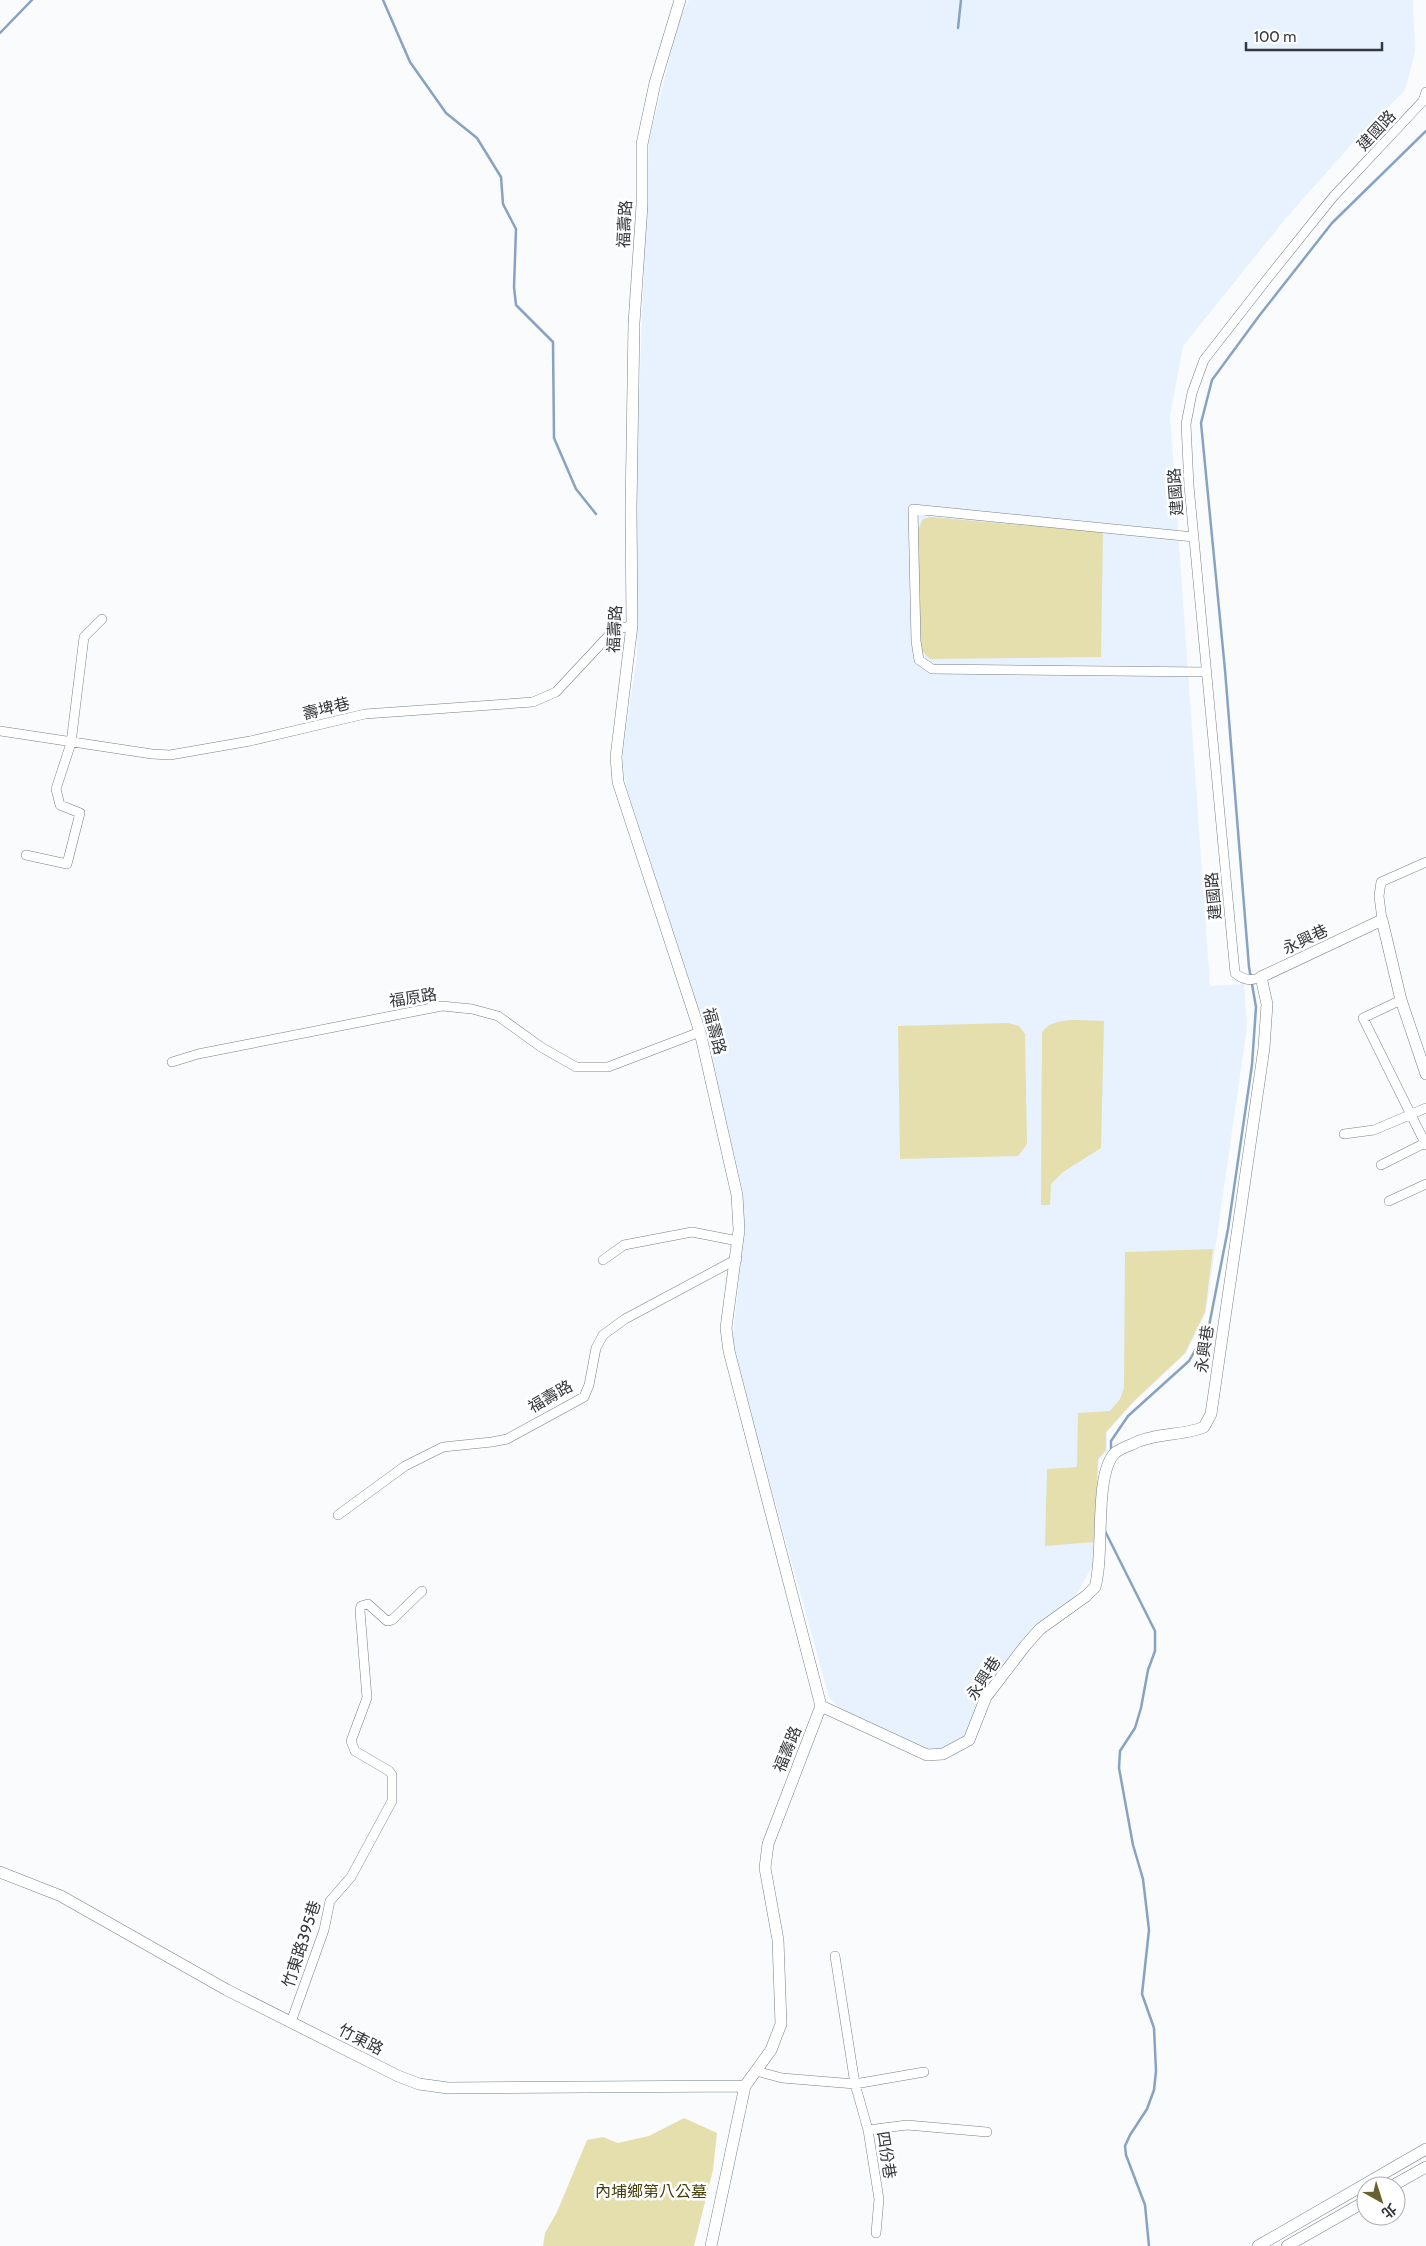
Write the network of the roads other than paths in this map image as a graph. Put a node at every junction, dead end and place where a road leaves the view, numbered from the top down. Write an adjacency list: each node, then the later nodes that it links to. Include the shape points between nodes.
1 (678, 2): 5 (street, 福壽路, via 642,144 642,205 634,323)
2 (1426, 92): 3 (street, 建國路, via 1423,101 1401,127 1333,197 1204,360 1192,393 1186,424)
3 (1194, 537): 6 (street, 建國路); 6 (street, via 913,510 916,641 919,660 932,669)
4 (102, 619): 8 (street, via 84,637)
5 (632, 625): 8 (street, 壽埤巷, via 613,631 551,696 533,702 365,714 250,741 170,754); 14 (street, 福壽路, via 616,757 618,782)
6 (1207, 672): 12 (street, 建國路, via 1235,973)
7 (0, 731): 8 (street, 壽埤巷)
8 (72, 743): 9 (street, via 56,789 60,805 80,813 66,864)
9 (26, 855)
10 (1426, 862): 11 (street, via 1381,882)
11 (1382, 920): 12 (street, 永興巷); 13 (street)
12 (1254, 979): 30 (street, 永興巷, via 1267,1004 1264,1048 1211,1414 1204,1427 1140,1440 1116,1452 1104,1476 1100,1554 1094,1587 1034,1635 986,1697 975,1730 962,1746 943,1754 927,1755)
13 (1402, 1000): 16 (street); 18 (street, via 1363,1018)
14 (700, 1032): 15 (street, 福原路, via 608,1067 576,1067 498,1016 442,1006 198,1054); 25 (street, 福壽路, via 737,1195)
15 (172, 1062)
16 (1426, 1074)
17 (1426, 1108): 18 (street)
18 (1410, 1115): 19 (street); 20 (street, via 1374,1130)
19 (1423, 1132): 21 (street)
20 (1344, 1134)
21 (1426, 1144): 22 (street)
22 (1381, 1166)
23 (1426, 1184): 24 (street)
24 (1389, 1201)
25 (738, 1241): 26 (street, 福壽路); 27 (street, via 692,1232 624,1245)
26 (737, 1259): 28 (street, 福壽路, via 625,1319 603,1335 596,1348 584,1397 507,1439 443,1447 404,1466); 30 (street, 福壽路, via 726,1328 729,1352)
27 (603, 1260)
28 (338, 1515)
29 (422, 1591): 33 (street, 竹東路395巷, via 392,1620 387,1620 368,1604 360,1611 367,1698 351,1741 355,1750 392,1774 392,1801 351,1876 330,1901 324,1930)
30 (821, 1706): 34 (street, 福壽路, via 768,1844 765,1868 778,1940 781,2024 771,2050)
31 (0, 1872): 33 (street, 竹東路, via 61,1896)
32 (835, 1956): 36 (street, 四份巷)
33 (291, 2022): 37 (street, 竹東路, via 398,2076 437,2088)
34 (756, 2071): 36 (street, via 782,2078); 37 (street, 福壽路)
35 (924, 2072): 36 (street)
36 (856, 2084): 38 (street, 四份巷)
37 (745, 2086): 45 (street, 福壽路)
38 (868, 2130): 39 (street, via 907,2124); 44 (street, 四份巷, via 879,2199)
39 (987, 2132)
40 (1424, 2153): 46 (street)
41 (1426, 2167): 42 (street)
42 (1406, 2178)
43 (1356, 2207): 47 (street)
44 (876, 2233)
45 (711, 2246)
46 (1258, 2246)
47 (1287, 2246)

